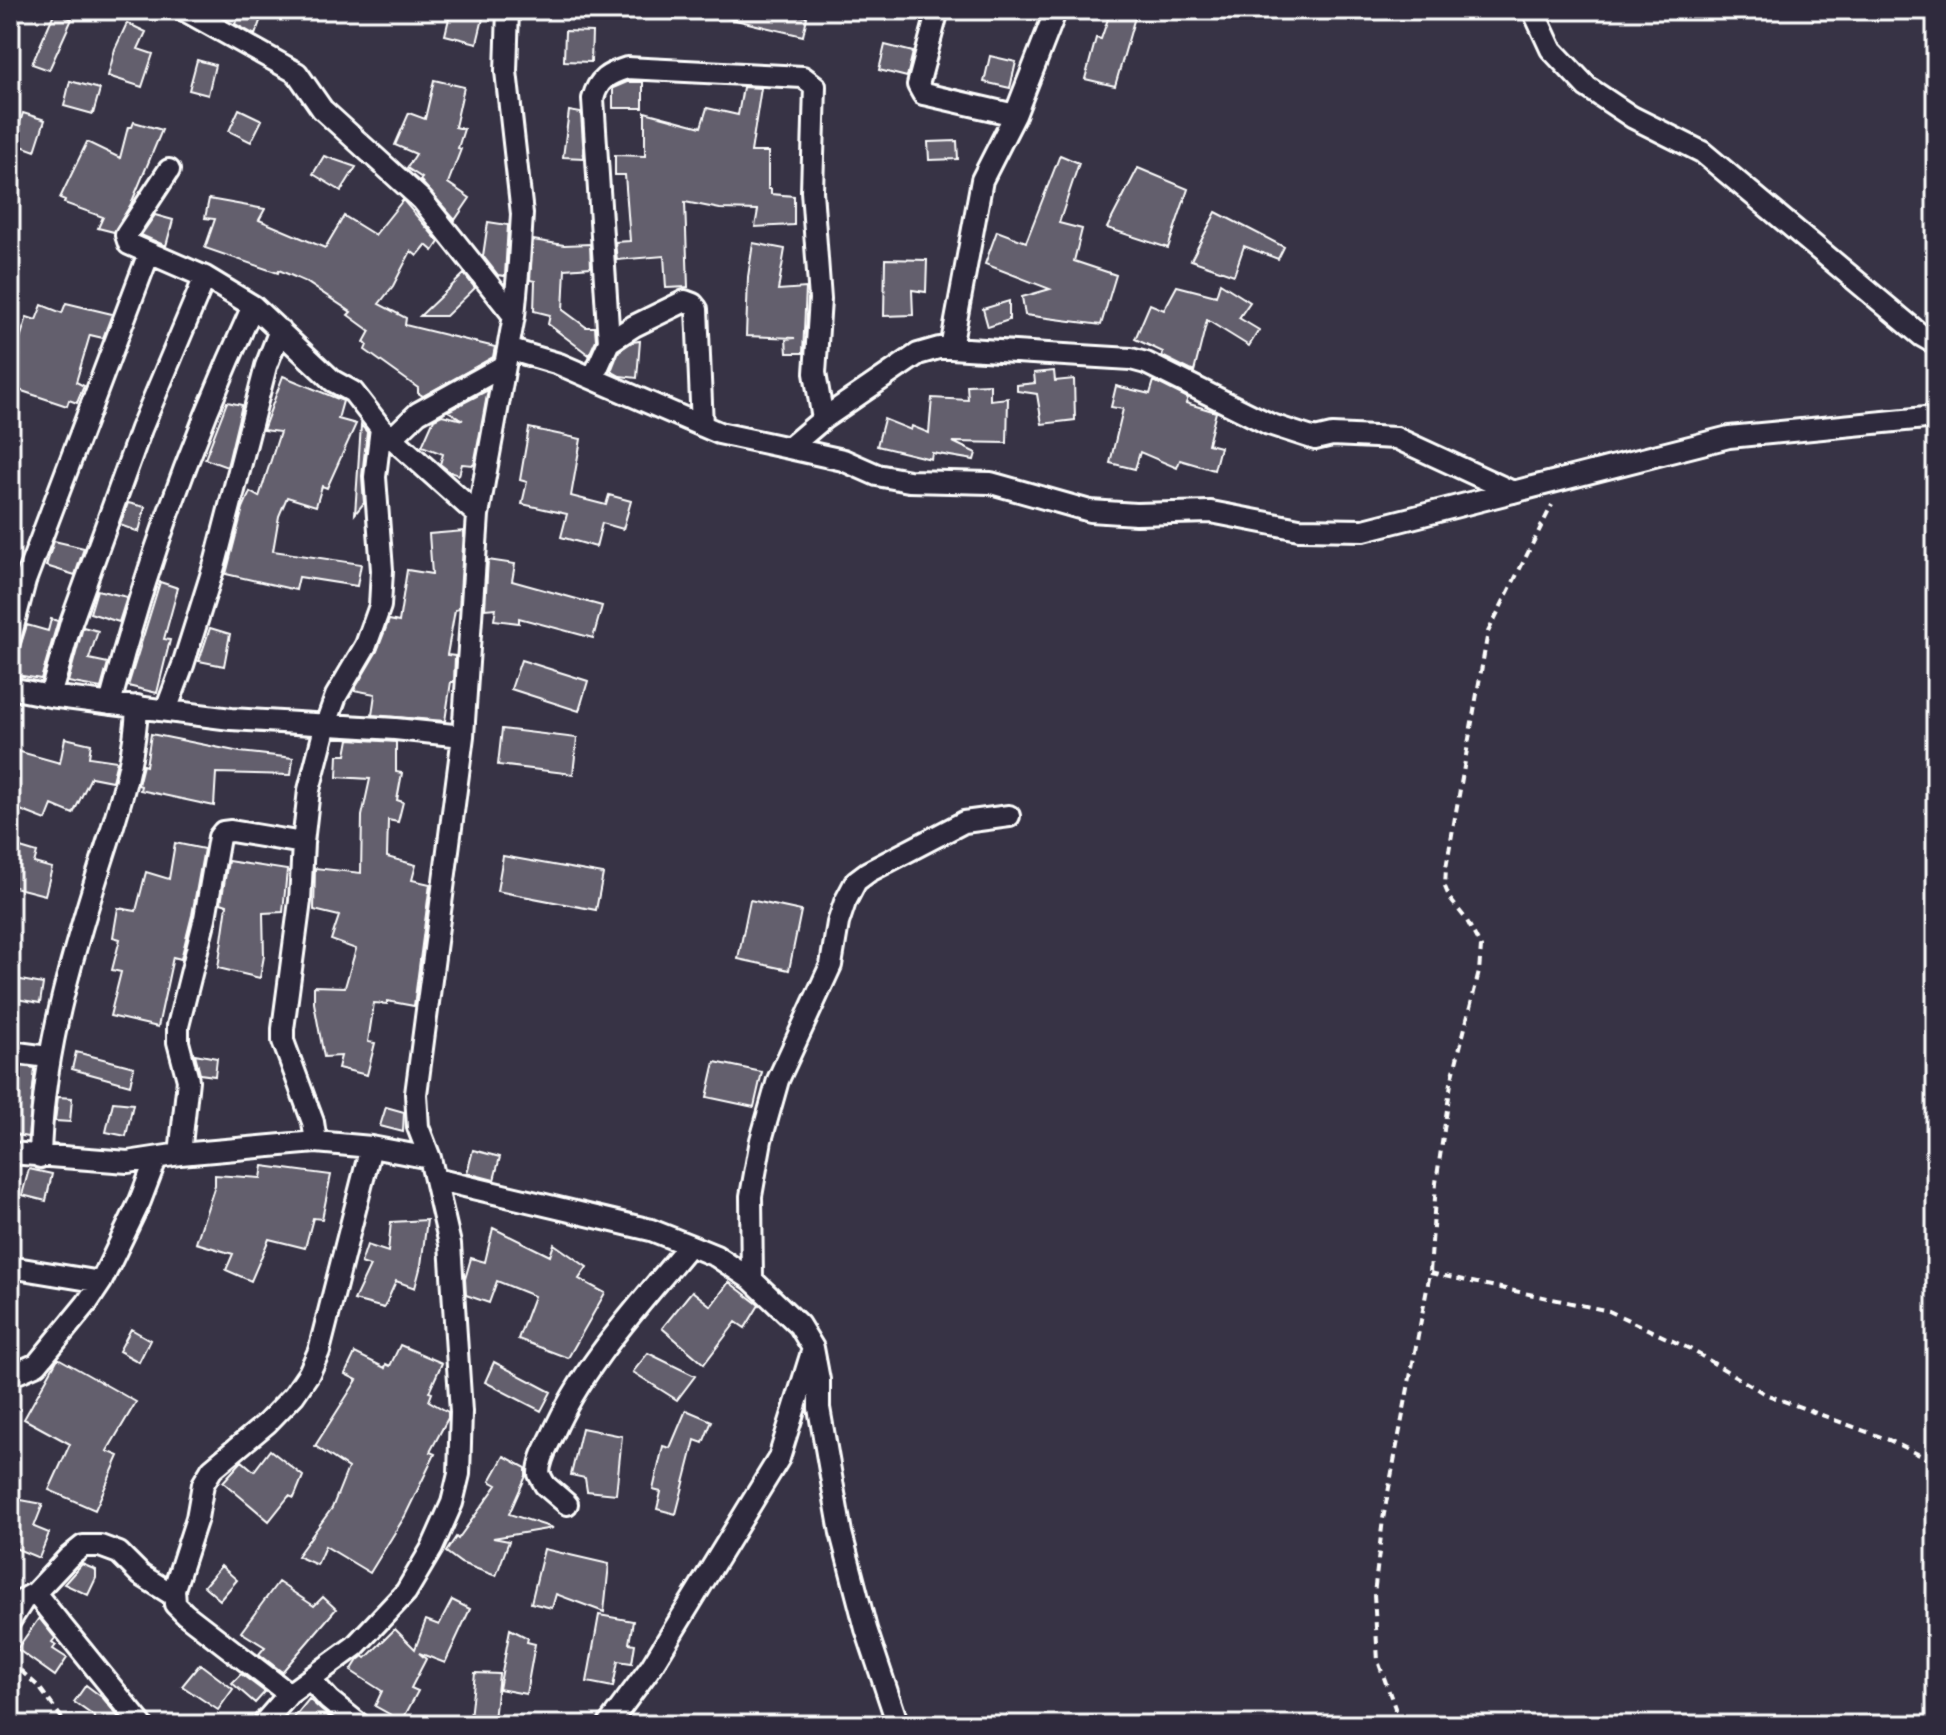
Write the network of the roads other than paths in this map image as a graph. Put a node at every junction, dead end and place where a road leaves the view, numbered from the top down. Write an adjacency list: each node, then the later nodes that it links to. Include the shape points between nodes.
1 (184, 10): 11 (street, via 297,73 322,109 422,200)
2 (508, 10): 11 (street, via 506,71 522,214)
3 (938, 10): 6 (street, via 921,90)
4 (1056, 10): 6 (street)
5 (1533, 10): 14 (street, via 1551,49 1587,87 1702,152)
6 (1015, 115): 15 (street, via 982,180)
7 (169, 170): 8 (street, via 126,235 129,244)
8 (149, 253): 9 (street); 25 (street, via 25,581)
9 (205, 277): 10 (street); 27 (street, via 141,429)
10 (253, 306): 12 (street); 28 (street, via 148,568)
11 (514, 316): 16 (street)
12 (280, 330): 21 (street, via 333,381 353,392); 30 (street, via 199,617)
13 (609, 342): 17 (street); 19 (street, via 593,99 600,80 627,68 803,77 815,86 812,191 820,299 815,373); 20 (street, via 685,301 693,304)
14 (1936, 344)
15 (951, 348): 19 (street, via 918,354); 23 (street, via 1131,359 1269,424 1315,439 1396,438)
16 (507, 357): 17 (street, via 559,364); 21 (street); 24 (street)
17 (593, 378): 20 (street)
18 (1936, 417): 23 (street, via 1729,437)
19 (823, 419): 22 (street)
20 (702, 426): 22 (street)
21 (387, 433): 24 (street); 31 (street, via 376,447 380,606)
22 (789, 448): 23 (street, via 843,460 877,475 991,483 1090,511 1211,512 1299,529 1364,530)
23 (1513, 492)
24 (478, 515): 32 (street)
25 (10, 638)
26 (11, 692): 27 (street)
27 (50, 696): 28 (street)
28 (110, 704): 29 (street)
29 (137, 706): 30 (street); 36 (street, via 126,784 68,972)
30 (166, 710): 31 (street)
31 (326, 724): 32 (street); 34 (street, via 309,790)
32 (463, 736): 42 (street, via 416,1094 418,1127)
33 (1009, 816): 47 (street, via 964,822 856,881 838,923 831,965 778,1080 761,1140 751,1196)
34 (303, 843): 37 (street, via 283,1041); 40 (street, via 231,831 219,837 178,1026 188,1080)
35 (10, 1052): 36 (street)
36 (48, 1057): 41 (street)
37 (316, 1142): 38 (street); 40 (street)
38 (371, 1147): 42 (street); 53 (street, via 319,1351 294,1395 207,1475)
39 (10, 1153): 41 (street)
40 (180, 1154): 43 (street)
41 (40, 1157): 43 (street)
42 (430, 1158): 44 (street)
43 (156, 1159): 48 (street)
44 (435, 1179): 45 (street, via 651,1230); 55 (street, via 450,1244 461,1412 459,1474 452,1503 406,1592 355,1646)
45 (689, 1245): 47 (street); 51 (street, via 568,1400 539,1474)
46 (10, 1267): 48 (street)
47 (752, 1280): 49 (street, via 799,1325)
48 (101, 1282): 50 (street, via 43,1358 28,1370)
49 (813, 1348): 60 (street, via 779,1458 651,1667); 61 (street, via 841,1533)
50 (11, 1373)
51 (567, 1504)
52 (35, 1593): 53 (street, via 76,1550 92,1545 119,1553); 54 (street, via 20,1603); 57 (street)
53 (173, 1595): 56 (street, via 185,1614)
54 (10, 1621)
55 (310, 1679): 56 (street); 59 (street)
56 (289, 1694): 58 (street)
57 (142, 1725)
58 (262, 1725)
59 (360, 1725)
60 (608, 1725)
61 (898, 1725)

